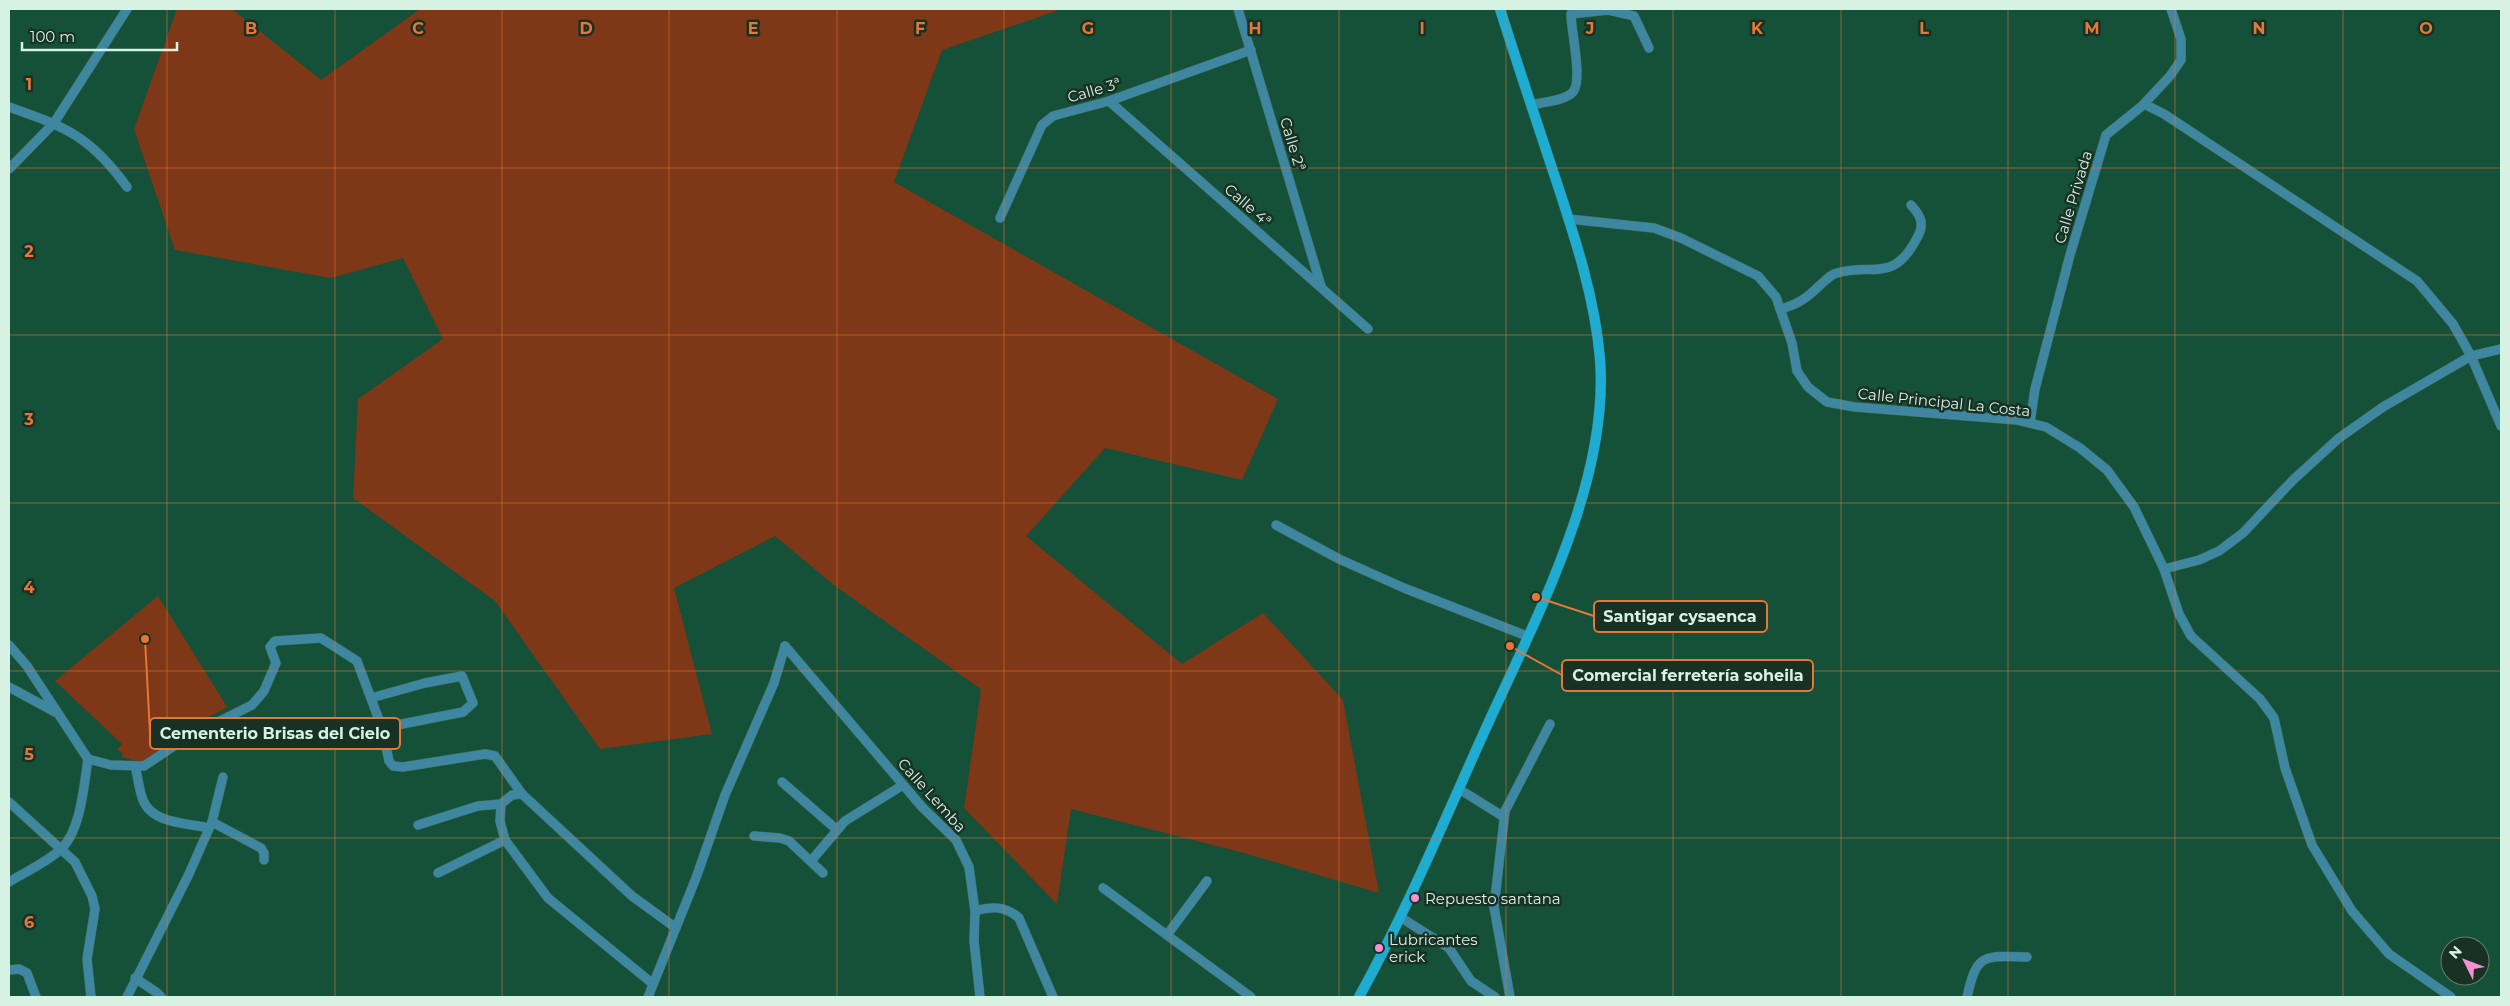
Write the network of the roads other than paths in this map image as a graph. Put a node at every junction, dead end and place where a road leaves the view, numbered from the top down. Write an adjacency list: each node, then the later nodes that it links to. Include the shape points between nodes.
1 (127, 9): 12 (street)
2 (1238, 9): 7 (street, Calle 2ª)
3 (1500, 9): 9 (street)
4 (2171, 9): 10 (street, Calle Privada, via 2180,39 2181,60)
5 (1571, 11): 6 (street, via 1608,10 1634,16); 9 (street, via 1577,80 1573,91 1567,96)
6 (1649, 48)
7 (1251, 50): 8 (street, Calle 3ª); 18 (street, Calle 2ª)
8 (1109, 101): 16 (street, Calle 3ª, via 1053,116 1042,125); 18 (street, Calle 4ª)
9 (1531, 104): 17 (street)
10 (2144, 104): 22 (street, via 2164,114 2416,282 2453,324); 23 (street, Calle Privada, via 2106,135 2070,255 2035,389)
11 (9, 108): 12 (street)
12 (54, 123): 13 (street); 14 (street, via 88,142 108,160)
13 (9, 169)
14 (127, 187)
15 (1911, 205): 19 (street, via 1921,216 1922,230 1894,266 1834,274 1800,303)
16 (1000, 218)
17 (1569, 219): 19 (street, Calle Principal La Costa, via 1654,228 1681,238 1758,276 1776,297); 27 (street, via 1596,321 1600,362 1597,427 1575,523)
18 (1321, 287): 20 (street, Calle 4ª)
19 (1780, 309): 23 (street, Calle Principal La Costa, via 1792,343 1797,371 1808,387 1827,402)
20 (1368, 329)
21 (2501, 349): 22 (street)
22 (2471, 356): 24 (street); 26 (street, via 2383,407 2339,438 2292,481 2244,533 2219,551 2199,560)
23 (2030, 423): 26 (street, Calle Principal La Costa, via 2046,427 2107,470 2134,507)
24 (2501, 426)
25 (1276, 525): 27 (street, via 1339,559)
26 (2164, 568): 77 (street, Calle Principal La Costa, via 2191,636 2260,699 2274,718 2285,768 2312,845 2352,911 2389,954)
27 (1527, 636): 39 (street)
28 (9, 646): 31 (street, via 27,666)
29 (9, 687): 31 (street)
30 (370, 698): 33 (street); 33 (street, via 462,676 473,703 463,712); 35 (street, via 357,661 321,638 275,641 270,647 276,663 264,691 252,705 186,738 144,766)
31 (58, 714): 34 (street)
32 (1550, 724): 43 (street)
33 (382, 728): 40 (street, via 389,761 394,766 485,754 496,756)
34 (88, 759): 35 (street, via 111,765); 49 (street, via 72,834)
35 (135, 766): 44 (street, via 143,801 152,814)
36 (223, 777): 44 (street)
37 (782, 782): 46 (street)
38 (903, 785): 46 (street); 57 (street, Calle Lemba, via 956,840 969,867); 59 (street, Calle Lemba, via 785,646 774,682 725,795)
39 (1458, 789): 43 (street); 58 (street)
40 (522, 794): 42 (street, via 512,794); 59 (street, via 632,896)
41 (9, 802): 49 (street)
42 (501, 804): 45 (street, via 478,806); 48 (street, via 500,821)
43 (1504, 817): 75 (street, via 1494,907)
44 (211, 825): 50 (street, via 260,848); 63 (street)
45 (418, 825)
46 (836, 829): 51 (street)
47 (754, 836): 51 (street, via 789,841)
48 (505, 840): 52 (street); 64 (street, via 548,898)
49 (61, 849): 55 (street); 66 (street, via 75,862 95,909 87,959)
50 (264, 860)
51 (810, 861): 53 (street)
52 (438, 873)
53 (823, 873)
54 (1207, 881): 60 (street)
55 (9, 882)
56 (1103, 888): 60 (street)
57 (975, 911): 70 (street, Calle Lemba, via 974,941); 71 (street, via 992,906 1010,910 1019,918)
58 (1400, 917): 73 (street); 74 (street, via 1449,948 1471,981)
59 (676, 928): 64 (street)
60 (1167, 935): 72 (street)
61 (2027, 957): 76 (street, via 1993,956 1984,959 1972,972)
62 (9, 970): 65 (street, via 19,969 27,973)
63 (135, 978): 67 (street); 68 (street)
64 (652, 984): 69 (street)
65 (36, 997)
66 (91, 997)
67 (127, 997)
68 (161, 997)
69 (648, 997)
70 (980, 997)
71 (1053, 997)
72 (1251, 997)
73 (1360, 997)
74 (1495, 997)
75 (1510, 997)
76 (1967, 997)
77 (2451, 997)

